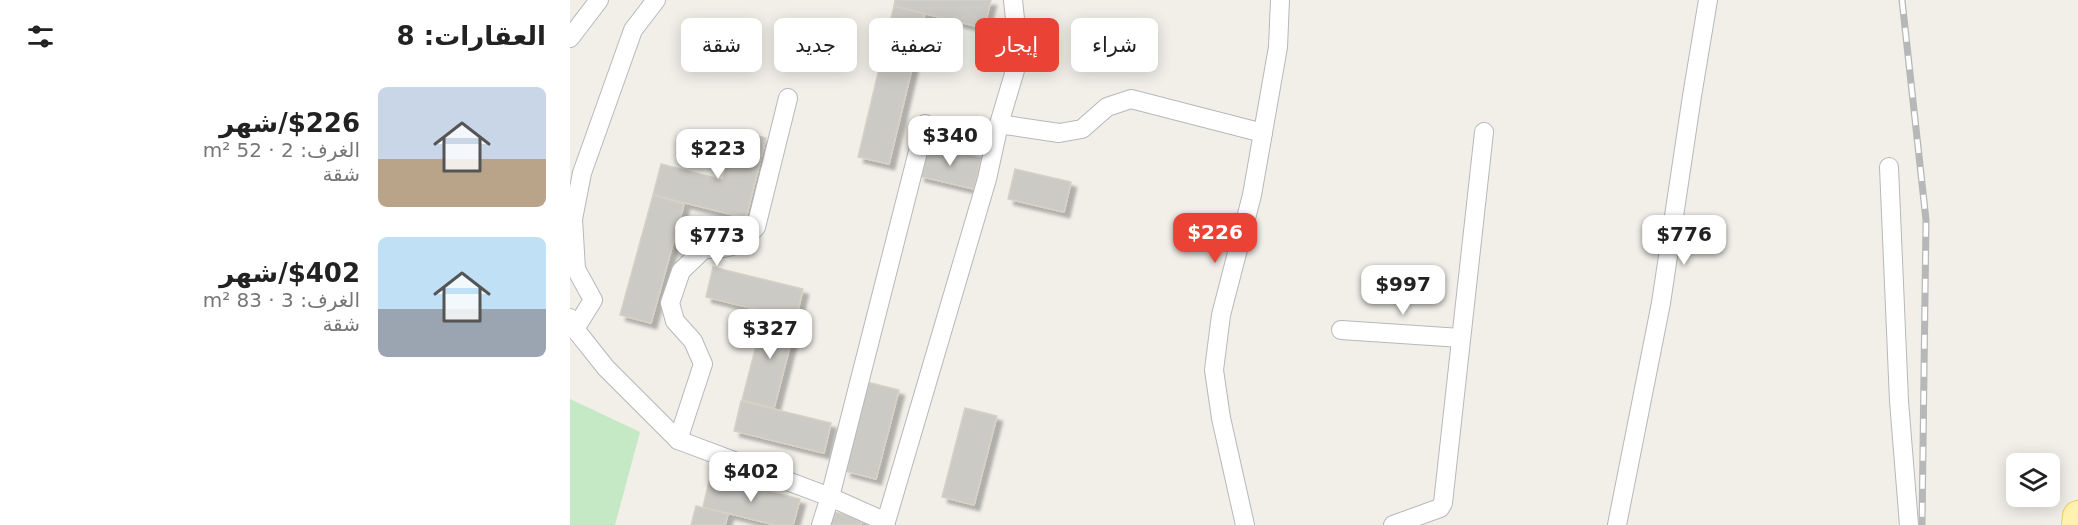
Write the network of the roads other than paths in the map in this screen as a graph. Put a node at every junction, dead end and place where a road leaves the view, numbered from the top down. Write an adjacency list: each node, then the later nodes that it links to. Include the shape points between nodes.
1 (599, 0): 6 (street)
2 (656, 0): 13 (street, via 633,30 582,173 573,219)
3 (1013, 0): 9 (street, via 1019,57)
4 (1280, 0): 11 (street, via 1278,47)
5 (1708, 0): 24 (street, via 1661,303)
6 (570, 38)
7 (788, 98): 17 (street, via 756,227 741,243 704,249 681,271 670,303 675,321 693,341 703,364)
8 (925, 124): 18 (street)
9 (999, 124): 11 (street, via 1059,133 1082,129 1107,107 1131,99); 20 (street, via 987,179)
10 (1484, 132): 16 (street)
11 (1263, 133): 22 (street, via 1252,195 1221,315 1214,370)
12 (1889, 166): 25 (street, via 1899,401)
13 (573, 263): 14 (street, via 593,300)
14 (572, 325): 17 (street, via 606,368)
15 (1341, 330): 16 (street)
16 (1461, 338): 23 (street, via 1443,503 1440,508)
17 (678, 440): 18 (street)
18 (830, 497): 20 (street); 21 (street)
19 (2078, 516): 26 (main road)
20 (886, 524)
21 (821, 525)
22 (1245, 525)
23 (1393, 525)
24 (1617, 525)
25 (1909, 525)
26 (2077, 525)

